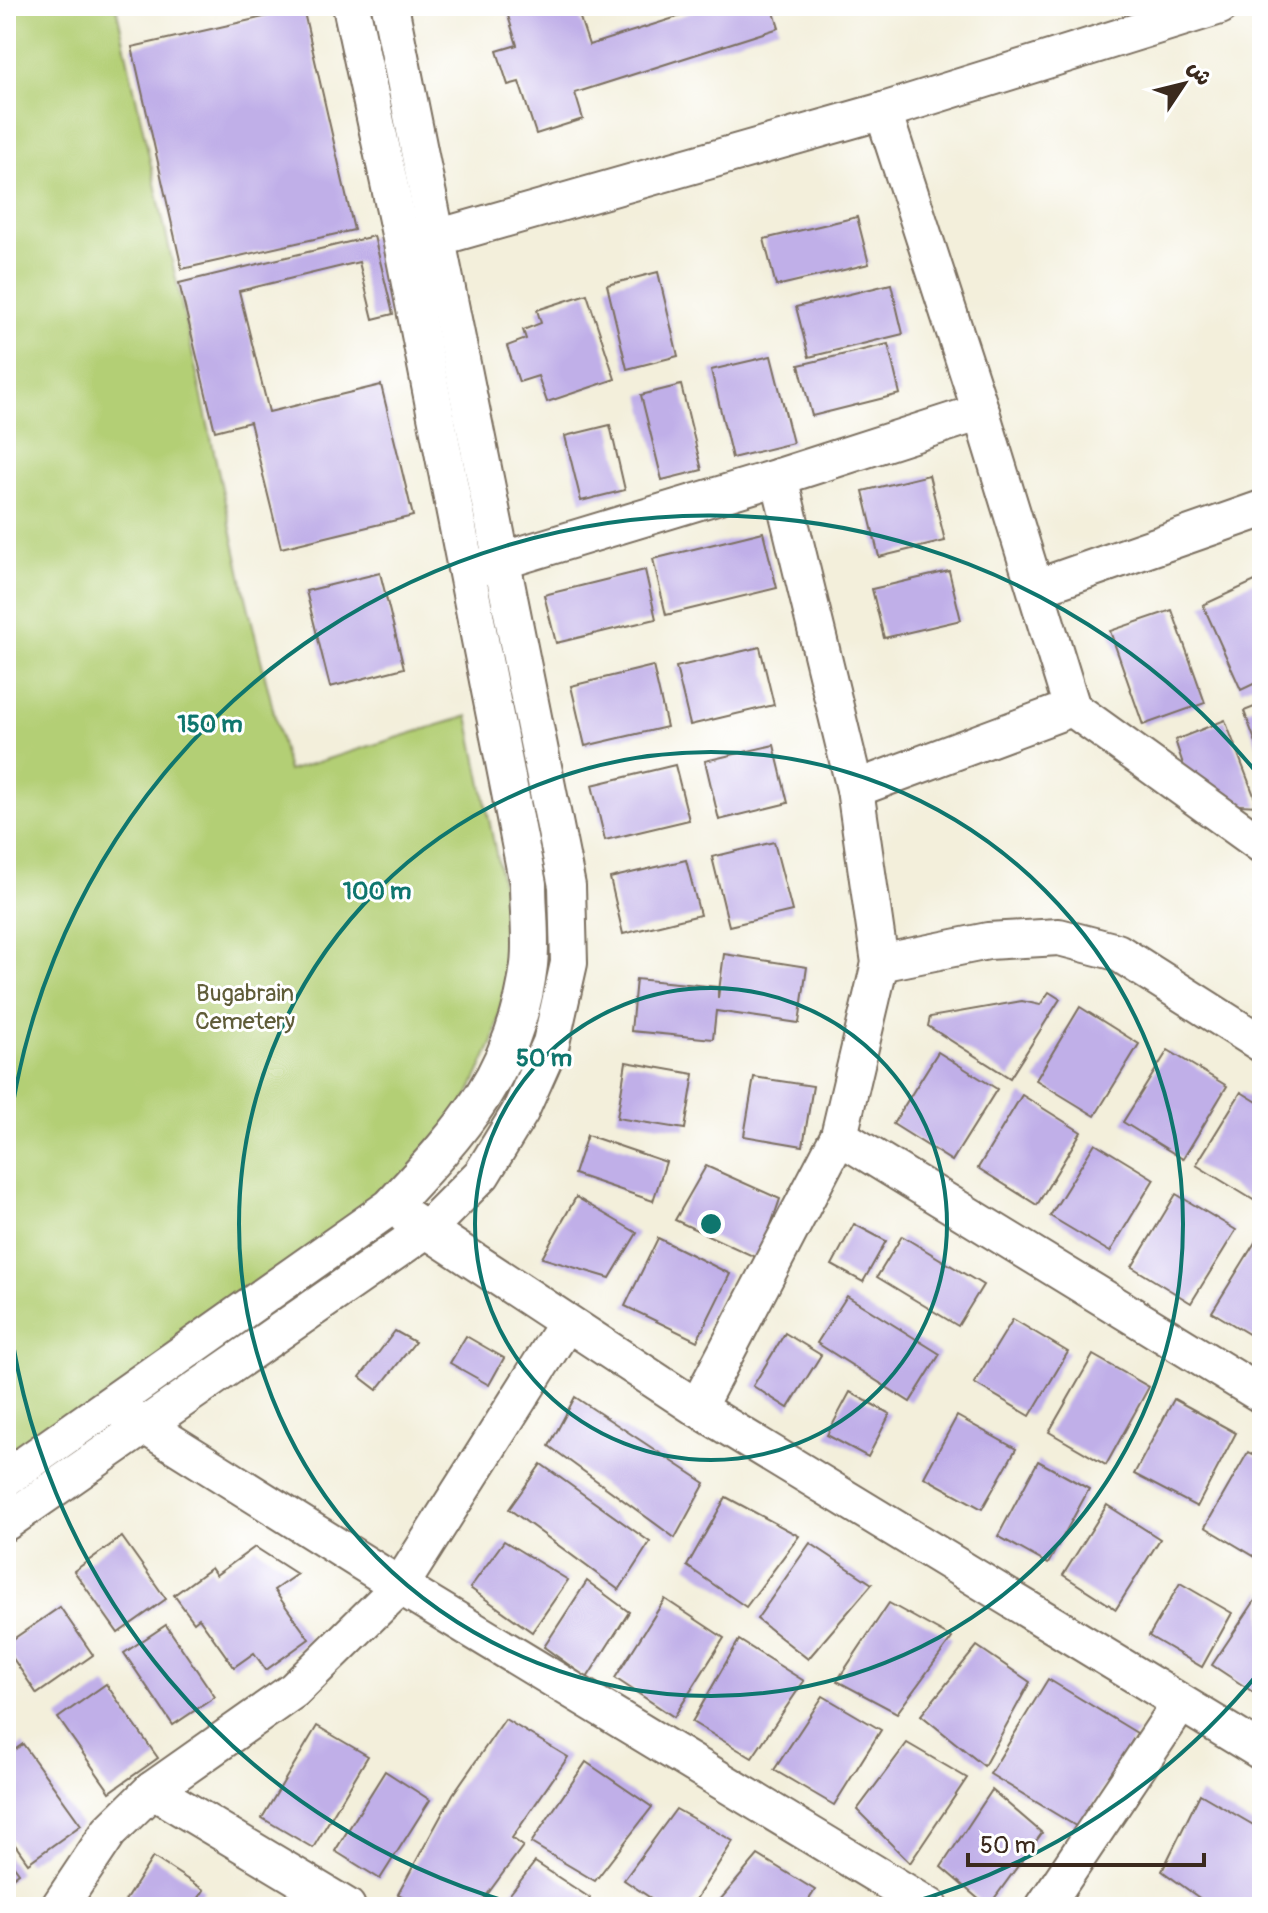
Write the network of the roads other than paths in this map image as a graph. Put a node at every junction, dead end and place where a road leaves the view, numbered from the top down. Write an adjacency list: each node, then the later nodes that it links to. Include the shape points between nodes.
1 (351, 6): 5 (street)
2 (390, 6): 5 (street)
3 (1220, 6): 4 (street)
4 (883, 111): 5 (street); 6 (street)
5 (419, 244): 9 (street); 10 (street)
6 (981, 412): 7 (street); 11 (street)
7 (779, 477): 9 (street); 13 (street)
8 (1262, 509): 11 (street)
9 (501, 561): 10 (street); 19 (street, via 567,886 569,963 551,1043 520,1112 482,1174)
10 (467, 572): 18 (street, via 528,884 529,964 514,1036 483,1100)
11 (1036, 588): 12 (street)
12 (1072, 708): 13 (street); 14 (street)
13 (855, 789): 15 (street)
14 (1255, 832)
15 (880, 963): 16 (street, via 988,941 1059,937 1117,952); 17 (street)
16 (1261, 1040)
17 (839, 1136): 21 (street); 23 (street)
18 (390, 1207): 19 (street); 22 (street)
19 (427, 1229): 20 (street); 24 (street)
20 (566, 1324): 23 (street); 27 (street)
21 (1262, 1395)
22 (111, 1404): 24 (street); 25 (street)
23 (697, 1408): 28 (street)
24 (144, 1426): 26 (street); 27 (street)
25 (6, 1478)
26 (6, 1522)
27 (400, 1586): 30 (street, via 294,1690); 33 (street)
28 (1180, 1704): 29 (street); 34 (street)
29 (1262, 1752)
30 (152, 1790): 31 (street, via 109,1832); 32 (street)
31 (59, 1907)
32 (347, 1907)
33 (930, 1907)
34 (1044, 1907)

